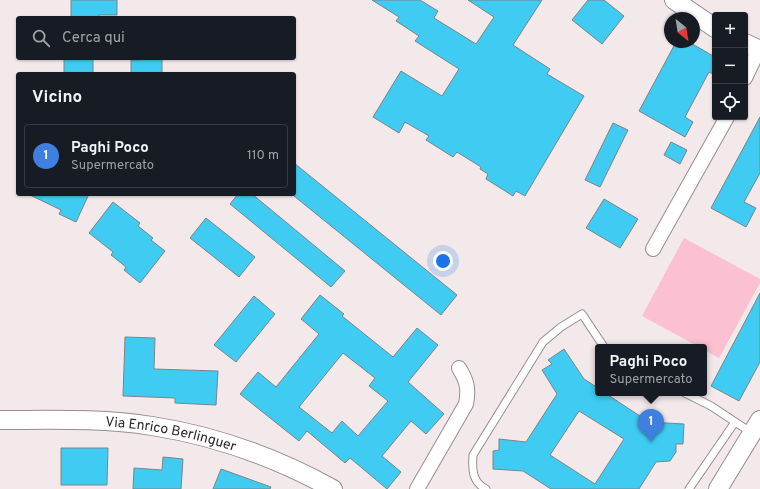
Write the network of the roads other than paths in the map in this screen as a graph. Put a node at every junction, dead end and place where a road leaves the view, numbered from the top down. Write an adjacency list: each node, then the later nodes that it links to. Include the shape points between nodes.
1 (674, 0): 2 (street)
2 (712, 26)
3 (755, 48): 4 (street)
4 (748, 69)
5 (725, 120): 6 (street)
6 (653, 249)
7 (602, 344): 15 (lane, via 582,314 560,327 544,342 473,455 472,469 475,479)
8 (459, 368): 14 (street, via 466,379 466,404)
9 (691, 396): 11 (lane)
10 (0, 420): 13 (street, Via Enrico Berlinguer, via 58,419 152,426 247,450 282,463)
11 (735, 422): 12 (lane); 16 (lane)
12 (756, 427): 17 (street)
13 (333, 489)
14 (417, 489)
15 (486, 489)
16 (689, 489)
17 (718, 489)

